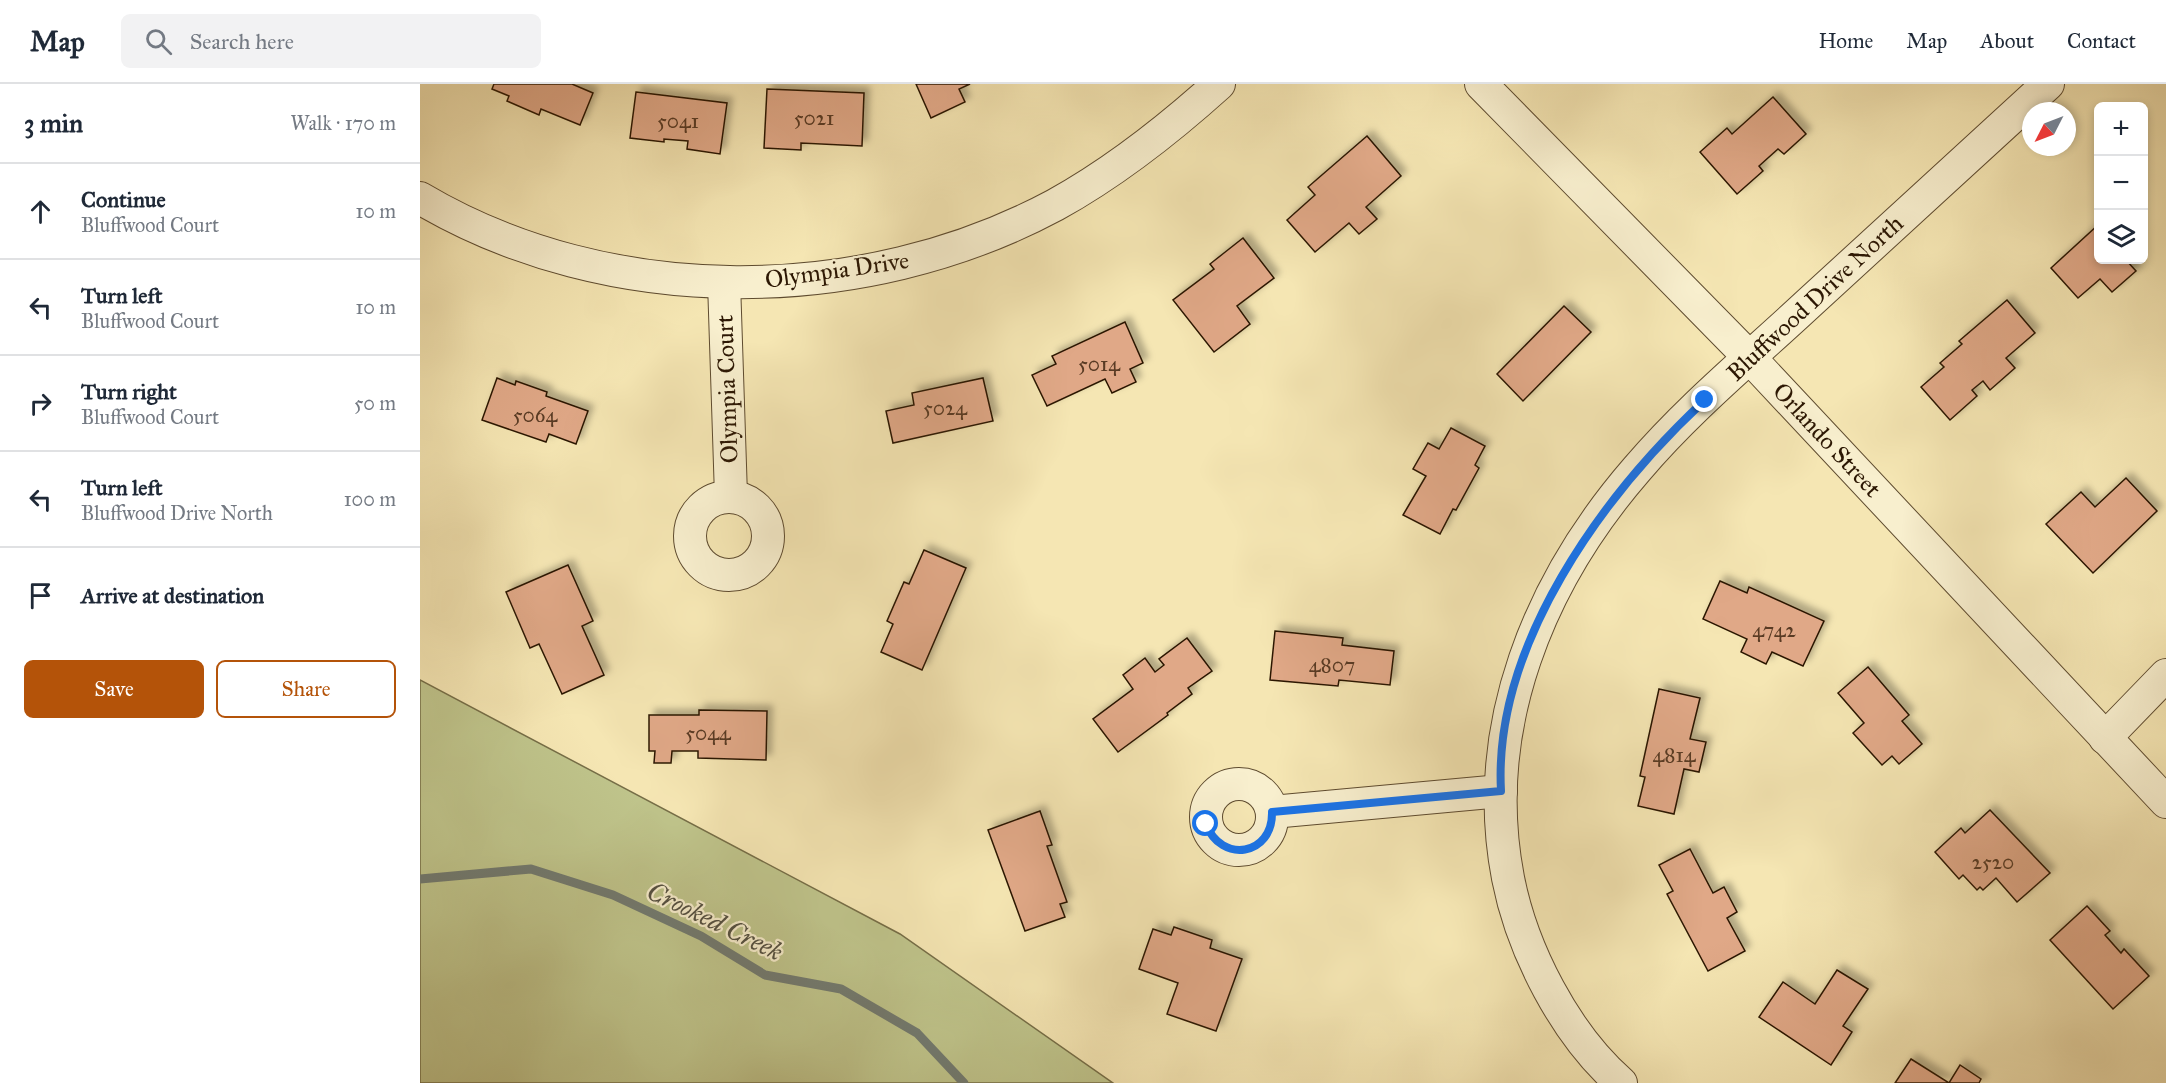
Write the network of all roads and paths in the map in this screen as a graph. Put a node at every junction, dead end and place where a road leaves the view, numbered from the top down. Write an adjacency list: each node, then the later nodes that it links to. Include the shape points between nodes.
1 (1218, 84): 5 (street, Olympia Drive, via 1122,164 1054,205 993,233 917,259 852,273)
2 (1481, 84): 6 (street, Orlando Street)
3 (2048, 84): 6 (street, Bluffwood Drive North)
4 (420, 198): 5 (street, Olympia Drive, via 470,224 563,257 624,271)
5 (724, 282): 7 (street, Olympia Court)
6 (1750, 358): 9 (street, Orlando Street); 10 (street, Bluffwood Drive North, via 1636,470 1569,564 1517,679 1504,733)
7 (731, 496)
8 (2166, 675): 9 (street)
9 (2105, 738): 11 (street, Orlando Street)
10 (1501, 791): 12 (street); 13 (street, Bluffwood Drive North, via 1504,857 1524,935 1563,1013)
11 (2166, 802)
12 (1272, 812)
13 (1621, 1083)

